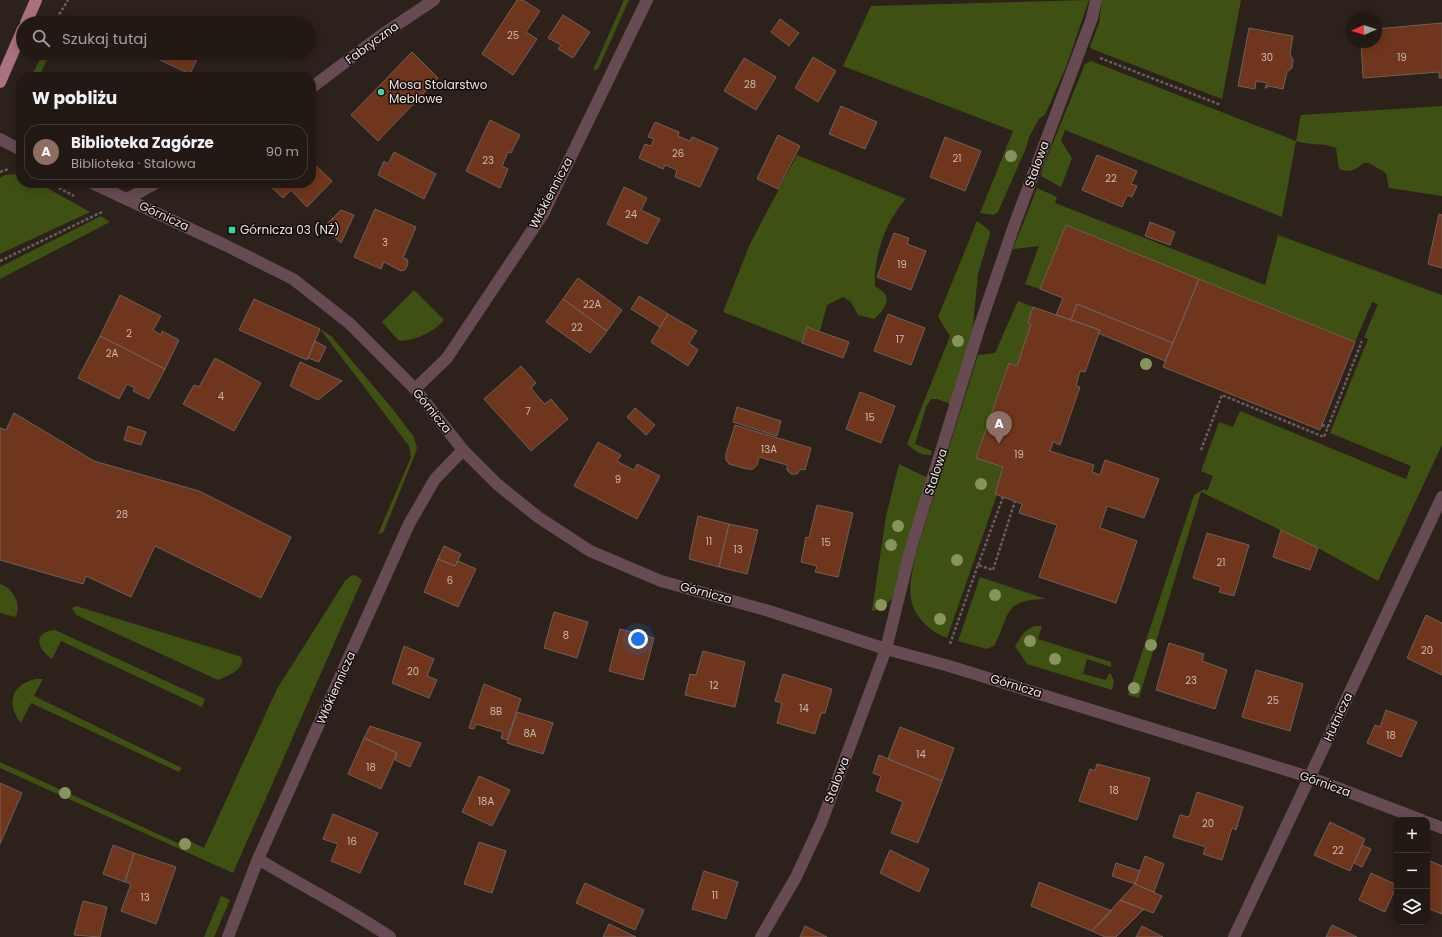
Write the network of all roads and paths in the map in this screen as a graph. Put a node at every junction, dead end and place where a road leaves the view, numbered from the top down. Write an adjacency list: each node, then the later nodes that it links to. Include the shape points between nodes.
1 (36, 0): 6 (main road)
2 (68, 0): 7 (path)
3 (434, 0): 11 (street, Fabryczna, via 380,36)
4 (647, 0): 21 (street, Włókiennicza, via 543,214 447,358)
5 (1096, 0): 9 (street, Stalowa)
6 (29, 16)
7 (58, 16)
8 (16, 46): 10 (main road)
9 (1080, 51): 12 (path); 31 (street, Stalowa, via 980,326 912,548)
10 (0, 82)
11 (316, 84)
12 (1221, 105)
13 (0, 139): 14 (street)
14 (16, 147)
15 (103, 188): 17 (street, Górnicza)
16 (147, 188): 17 (street)
17 (127, 199): 21 (street, Górnicza, via 292,280 348,323)
18 (105, 210): 19 (path)
19 (0, 261)
20 (1362, 341): 23 (path)
21 (415, 389): 24 (street, Górnicza)
22 (1322, 425): 23 (path)
23 (1328, 427): 25 (path, via 1324,437 1222,395)
24 (463, 450): 31 (street, Górnicza, via 497,484 532,512 590,551 661,581 769,611); 36 (street, Włókiennicza, via 435,478 409,524)
25 (1201, 450)
26 (1002, 497): 29 (path)
27 (1442, 498): 32 (street, Hutnicza)
28 (1015, 501): 29 (path, via 993,570)
29 (978, 565): 30 (path)
30 (949, 646)
31 (886, 649): 32 (street, Górnicza, via 956,668); 39 (street, Stalowa, via 822,821 796,877)
32 (1309, 777): 33 (street, Górnicza); 40 (street, Hutnicza)
33 (1414, 817)
34 (1430, 823): 35 (street)
35 (1442, 828)
36 (258, 859): 37 (street, Włókiennicza); 38 (street)
37 (228, 937)
38 (390, 937)
39 (761, 937)
40 (1234, 937)

